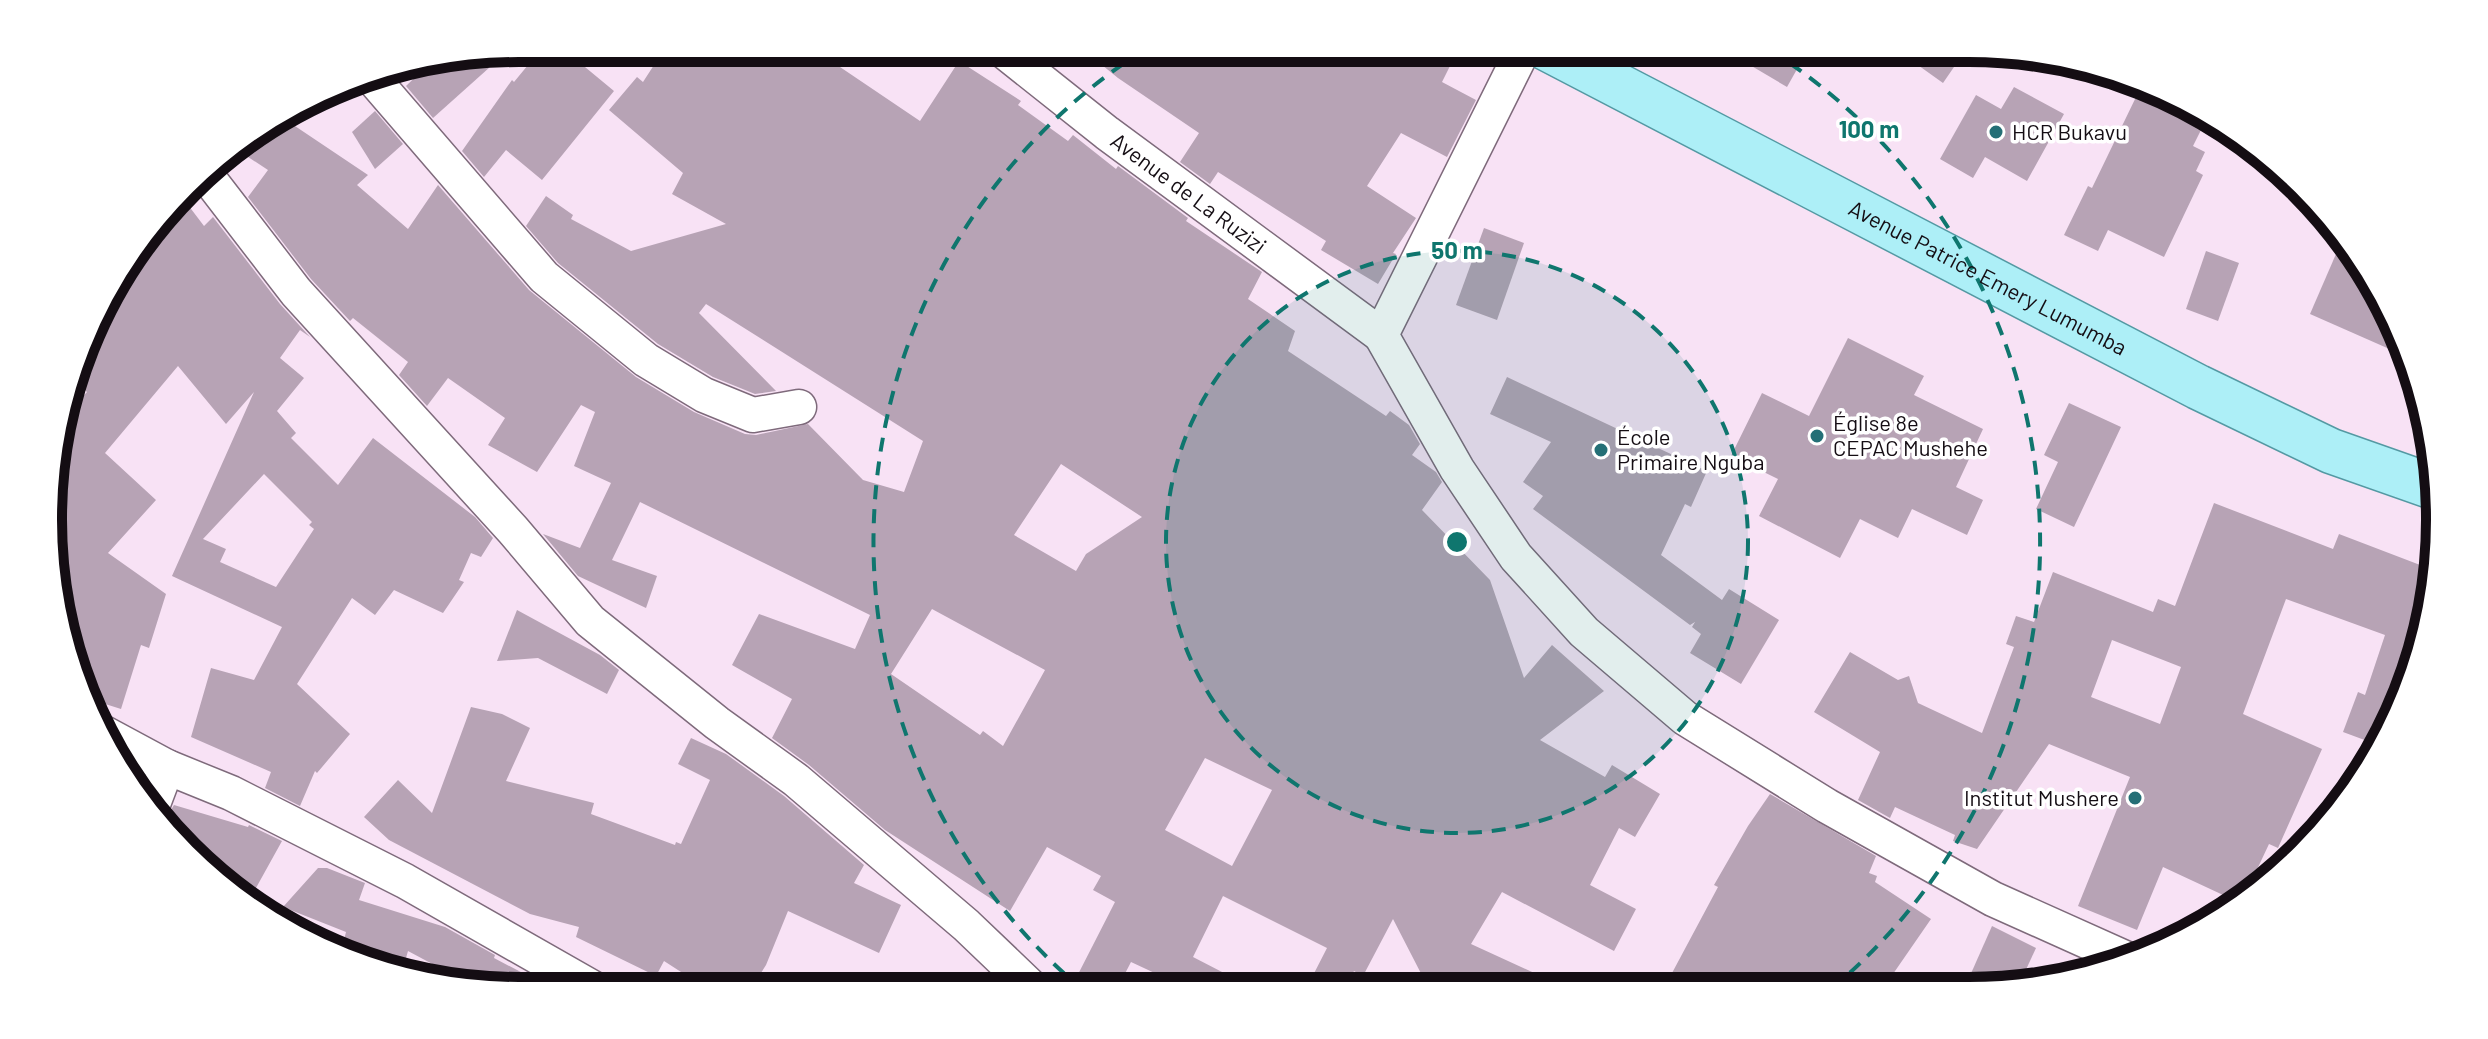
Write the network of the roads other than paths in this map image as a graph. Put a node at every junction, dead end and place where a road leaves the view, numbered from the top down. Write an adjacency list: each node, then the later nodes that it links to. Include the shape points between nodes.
1 (1018, 62): 6 (street, Avenue de La Ruzizi)
2 (1517, 62): 6 (street)
3 (1573, 62): 8 (main road, Avenue Patrice Emery Lumumba, via 2198,387 2331,451)
4 (378, 84): 7 (street, via 544,277 646,360 704,395 753,415)
5 (211, 182): 14 (street, via 296,292 590,621 796,780)
6 (1381, 335): 12 (street, via 1457,469 1516,557 1584,632 1685,718 1993,899)
7 (799, 407)
8 (2424, 484)
9 (119, 741): 10 (street)
10 (167, 767): 11 (street); 13 (street, via 231,793 405,881)
11 (156, 796)
12 (2114, 953)
13 (573, 977)
14 (1020, 977)

